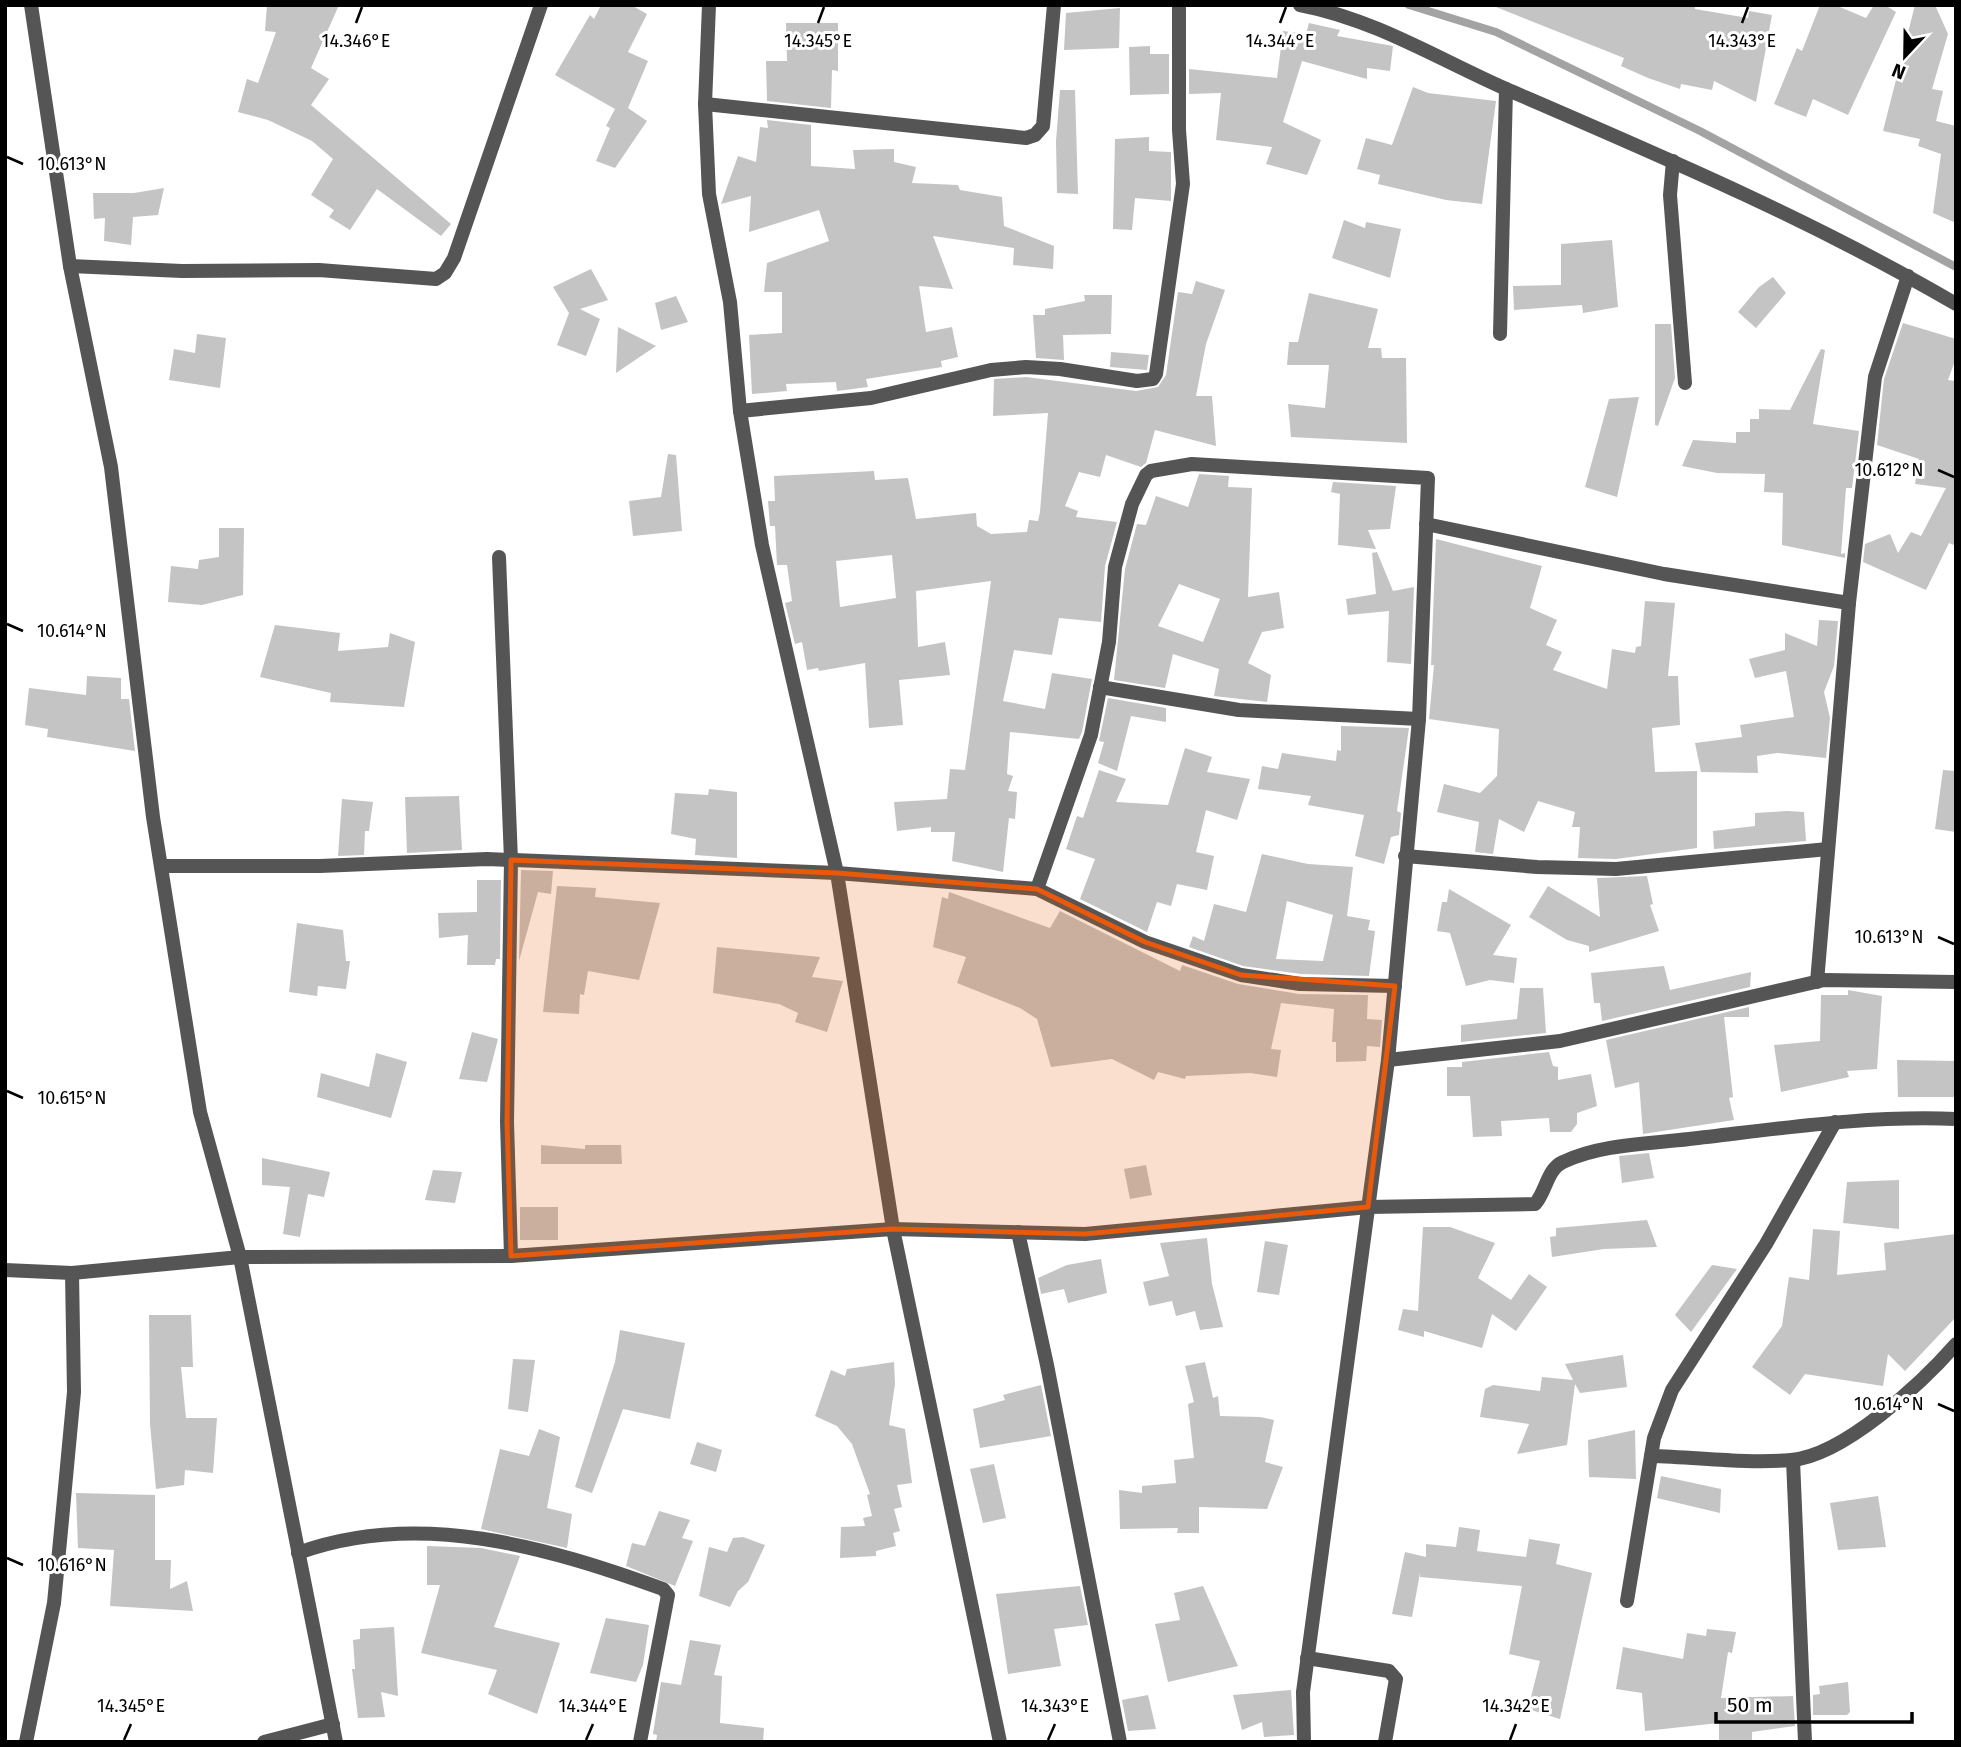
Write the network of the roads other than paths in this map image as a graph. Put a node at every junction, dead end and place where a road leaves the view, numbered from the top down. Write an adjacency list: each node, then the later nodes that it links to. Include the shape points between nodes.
1 (32, 5): 10 (street)
2 (541, 5): 10 (street, via 454,258 436,279 319,270)
3 (709, 5): 8 (street)
4 (1054, 5): 8 (street, via 1043,126 1026,138)
5 (1179, 5): 15 (street, via 1182,200 1153,379 1014,368 871,398)
6 (1300, 5): 7 (street, via 1380,29)
7 (1506, 89): 9 (street); 13 (street)
8 (705, 104): 15 (street, via 709,194 730,302)
9 (1673, 161): 11 (street); 14 (street, via 1670,195)
10 (70, 266): 24 (street, via 111,467)
11 (1908, 276): 12 (street); 18 (street, via 1875,377)
12 (1956, 304)
13 (1500, 334)
14 (1685, 383)
15 (740, 411): 25 (street, via 762,545)
16 (1426, 524): 18 (street, via 1664,574); 19 (street, via 1427,478 1192,464 1151,471 1132,504 1115,567); 20 (street)
17 (499, 557): 23 (street)
18 (1849, 603): 21 (street)
19 (1100, 687): 20 (street, via 1239,710); 26 (street, via 1091,735)
20 (1419, 719): 22 (street)
21 (1828, 849): 22 (street, via 1616,869); 27 (street)
22 (1405, 856): 29 (street)
23 (511, 860): 24 (street); 25 (street); 36 (street, via 507,1122)
24 (161, 866): 37 (street, via 200,1112)
25 (837, 873): 26 (street); 34 (street)
26 (1037, 889): 29 (street, via 1145,942 1241,975 1300,984)
27 (1817, 982): 28 (street); 30 (street, via 1560,1041)
28 (1956, 982)
29 (1395, 986): 30 (street)
30 (1388, 1060): 33 (street)
31 (1956, 1119): 32 (street)
32 (1835, 1122): 33 (street, via 1605,1149 1554,1168 1535,1205); 41 (street, via 1766,1244 1672,1390 1658,1422)
33 (1368, 1207): 35 (street, via 1085,1234); 45 (street)
34 (893, 1229): 35 (street); 36 (street); 51 (street)
35 (1017, 1232): 52 (street)
36 (511, 1256): 37 (street)
37 (240, 1257): 39 (street); 43 (street)
38 (5, 1270): 39 (street)
39 (72, 1273): 47 (street, via 74,1392 60,1541 54,1602)
40 (1956, 1344): 42 (street, via 1857,1433 1830,1450)
41 (1651, 1456): 42 (street); 44 (street)
42 (1793, 1460): 55 (street)
43 (298, 1553): 46 (street); 50 (street, via 328,1542 368,1536 444,1533 550,1553 663,1589 668,1595)
44 (1628, 1601)
45 (1307, 1658): 53 (street); 54 (street, via 1393,1675)
46 (333, 1724): 48 (street); 49 (street)
47 (26, 1742)
48 (264, 1742)
49 (336, 1742)
50 (640, 1742)
51 (1000, 1742)
52 (1120, 1742)
53 (1304, 1742)
54 (1385, 1742)
55 (1805, 1742)

